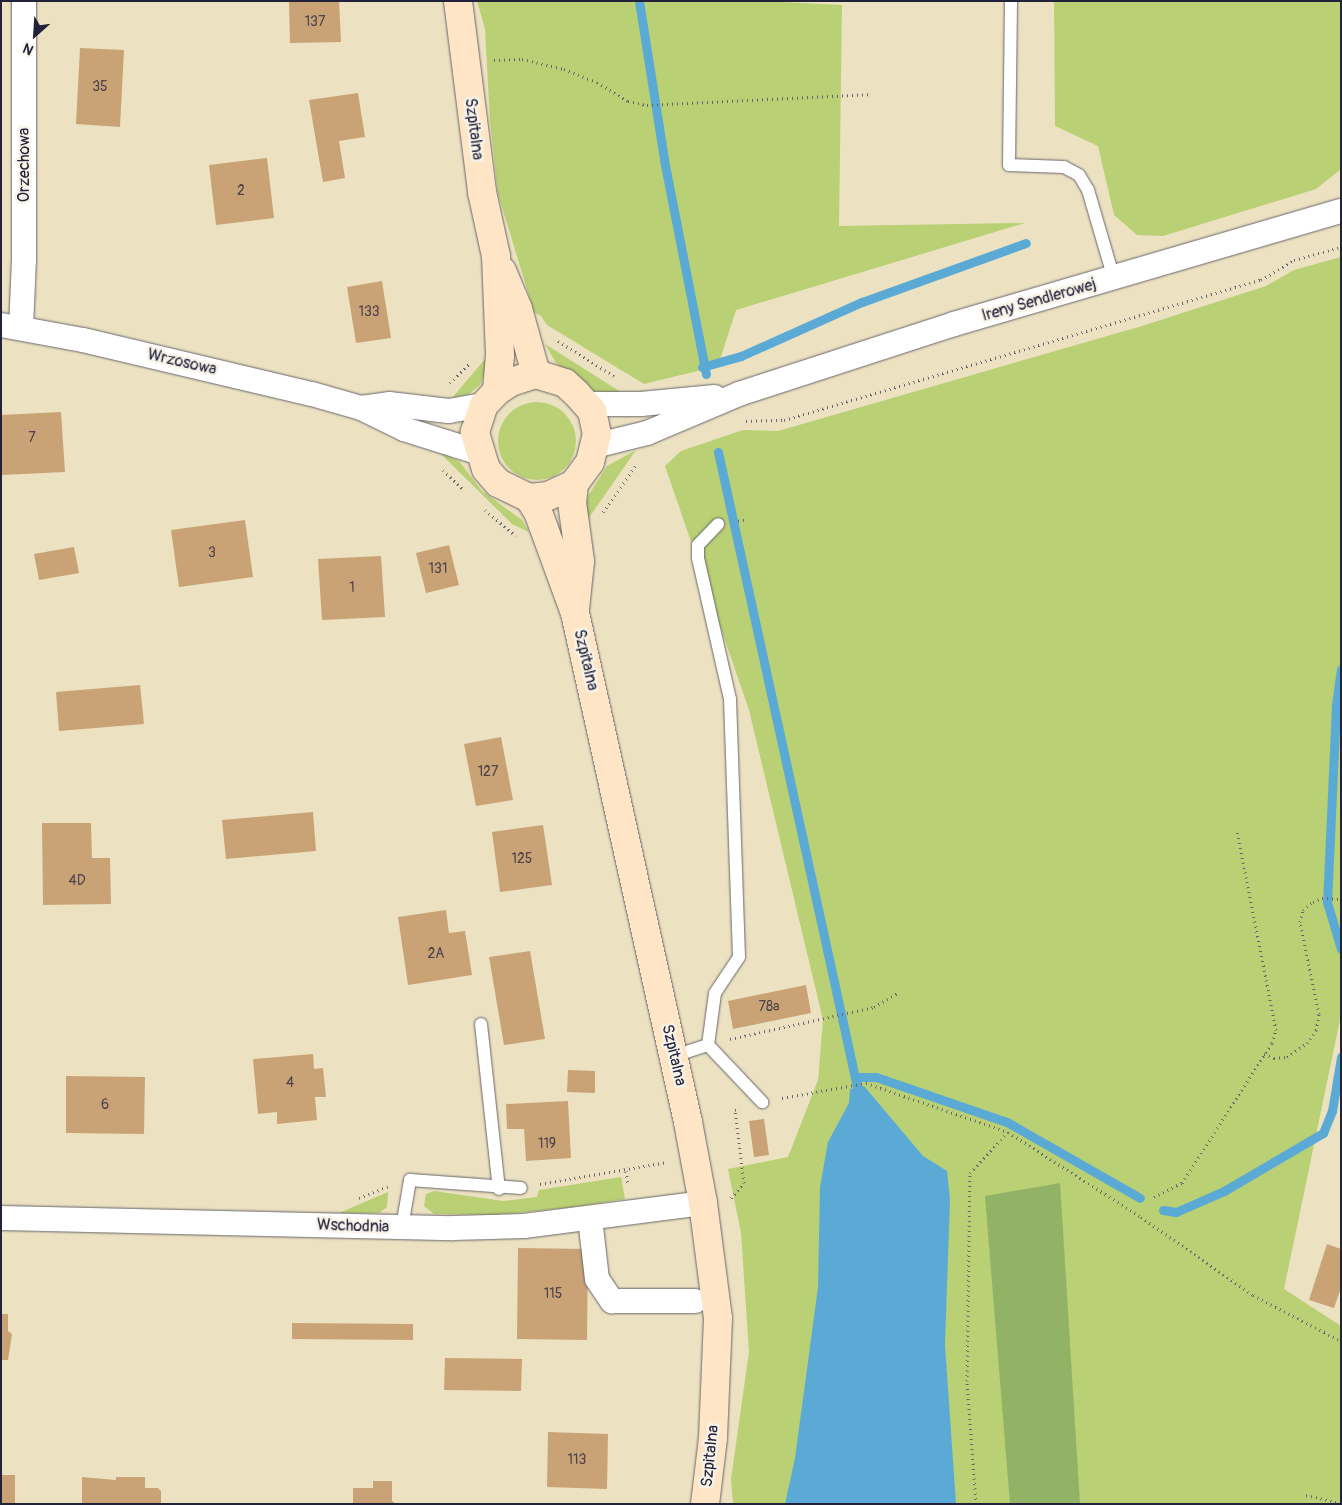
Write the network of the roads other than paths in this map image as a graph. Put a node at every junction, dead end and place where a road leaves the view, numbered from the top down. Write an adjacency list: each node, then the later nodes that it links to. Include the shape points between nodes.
1 (24, 1): 7 (street, Orzechowa, via 24,260)
2 (458, 1): 5 (main road, Szpitalna, via 482,192)
3 (1011, 1): 6 (lane, via 1009,165 1064,167 1079,175 1088,190)
4 (1341, 211): 6 (street, Ireny Sendlerowej)
5 (496, 256): 8 (main road, Szpitalna, via 518,309); 10 (main road, Szpitalna, via 500,355)
6 (1114, 279): 9 (street, Ireny Sendlerowej, via 954,324)
7 (11, 327): 12 (street, Wrzosowa, via 215,370)
8 (536, 374): 10 (main road, via 511,382); 11 (main road, via 565,382)
9 (739, 394): 11 (street, via 641,404); 13 (street, via 647,433)
10 (490, 398): 12 (street, Wrzosowa, via 449,411 389,404); 14 (main road, via 475,432)
11 (587, 404): 13 (main road, via 596,422)
12 (361, 408): 14 (street, Wrzosowa, via 404,429)
13 (594, 446): 15 (main road, via 590,462)
14 (480, 453): 16 (main road, via 486,469 498,483)
15 (574, 484): 16 (main road, via 548,496); 18 (main road, Szpitalna, via 572,502 580,561)
16 (529, 498): 18 (main road, Szpitalna, via 538,512)
17 (718, 524): 20 (lane, via 698,545 698,558 730,699 739,957 715,993)
18 (575, 612): 21 (main road, Szpitalna)
19 (481, 1024): 24 (lane)
20 (708, 1046): 21 (lane); 22 (lane)
21 (674, 1056): 25 (main road, Szpitalna)
22 (762, 1102)
23 (520, 1188): 24 (lane)
24 (499, 1189): 28 (lane, via 410,1180)
25 (714, 1203): 27 (street, Wschodnia); 30 (main road, Szpitalna, via 718,1318 714,1419)
26 (1, 1218): 28 (street, Wschodnia)
27 (590, 1218): 28 (street, Wschodnia, via 524,1226); 29 (street, via 597,1280 612,1301)
28 (402, 1227)
29 (695, 1301)
30 (704, 1504)

